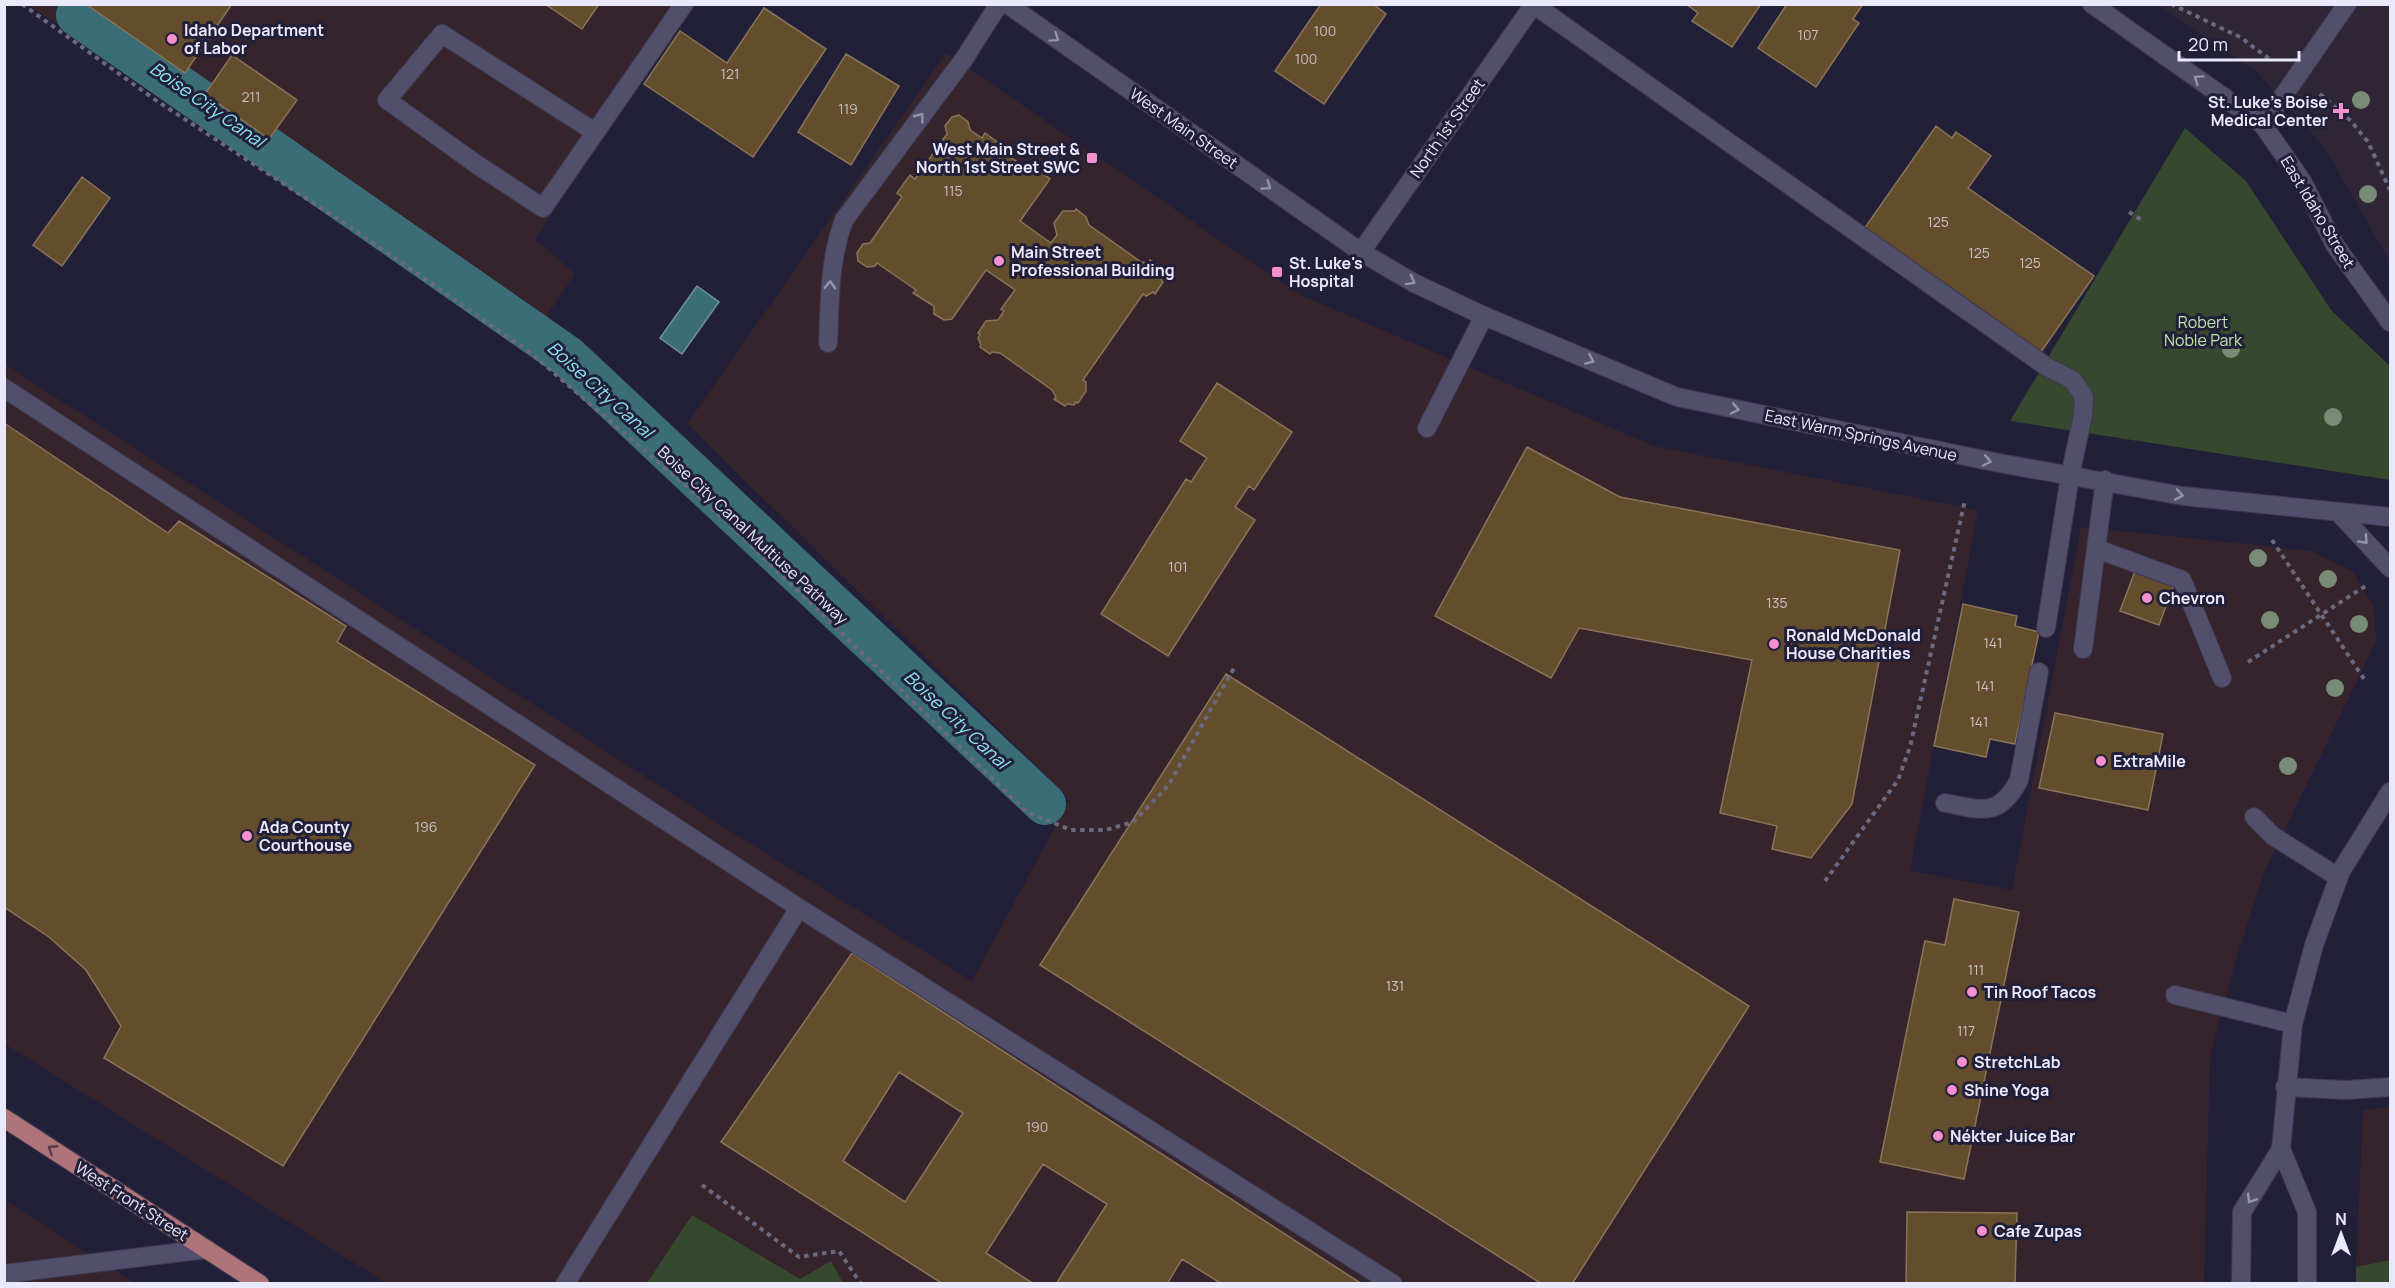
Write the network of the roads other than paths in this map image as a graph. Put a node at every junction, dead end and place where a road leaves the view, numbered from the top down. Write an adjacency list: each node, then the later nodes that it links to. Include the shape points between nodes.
1 (684, 4): 8 (main road)
2 (999, 4): 12 (main road, one-way to 2, via 831,266 844,220 964,59)
3 (1007, 4): 9 (main road, West Main Street, one-way to 9)
4 (1534, 4): 9 (main road, North 1st Street); 15 (main road, via 2047,367 2073,380 2084,397 2084,416)
5 (2092, 4): 7 (main road, East Idaho Street, one-way to 5)
6 (2347, 4): 7 (main road)
7 (2263, 125): 11 (main road, East Idaho Street, via 2302,181 2335,246)
8 (595, 132): 8 (main road, via 543,208 387,100 442,34)
9 (1361, 252): 10 (main road, East Warm Springs Avenue, one-way to 10, via 1414,283)
10 (1484, 316): 14 (main road); 15 (main road, East Warm Springs Avenue, one-way to 15, via 1677,397)
11 (2391, 322)
12 (828, 343)
13 (4, 388): 29 (main road)
14 (1426, 428)
15 (2070, 476): 16 (main road, East Warm Springs Avenue); 21 (main road)
16 (2105, 480): 17 (main road, East Warm Springs Avenue, one-way to 17, via 2183,496); 19 (main road)
17 (2338, 512): 18 (main road, East Warm Springs Avenue); 20 (main road, one-way to 20)
18 (2391, 517)
19 (2097, 549): 22 (main road); 24 (main road, via 2182,580)
20 (2391, 567)
21 (2046, 628)
22 (2082, 649)
23 (2039, 672): 26 (main road, via 2019,780 2011,796 1997,807 1985,810)
24 (2222, 678)
25 (2391, 792): 28 (main road)
26 (1945, 803)
27 (2254, 817): 28 (main road, via 2273,836)
28 (2338, 877): 31 (main road, via 2314,945)
29 (799, 908): 39 (main road); 40 (main road)
30 (2175, 995): 31 (main road)
31 (2293, 1024): 32 (main road)
32 (2285, 1087): 33 (main road); 35 (main road)
33 (2391, 1087)
34 (4, 1118): 36 (main road, West Front Street, one-way to 34)
35 (2281, 1149): 41 (main road, one-way to 41, via 2242,1212); 42 (main road, via 2307,1212)
36 (207, 1249): 37 (main road); 38 (main road, West Front Street)
37 (4, 1274)
38 (260, 1284)
39 (565, 1284)
40 (1393, 1284)
41 (2241, 1284)
42 (2307, 1284)

